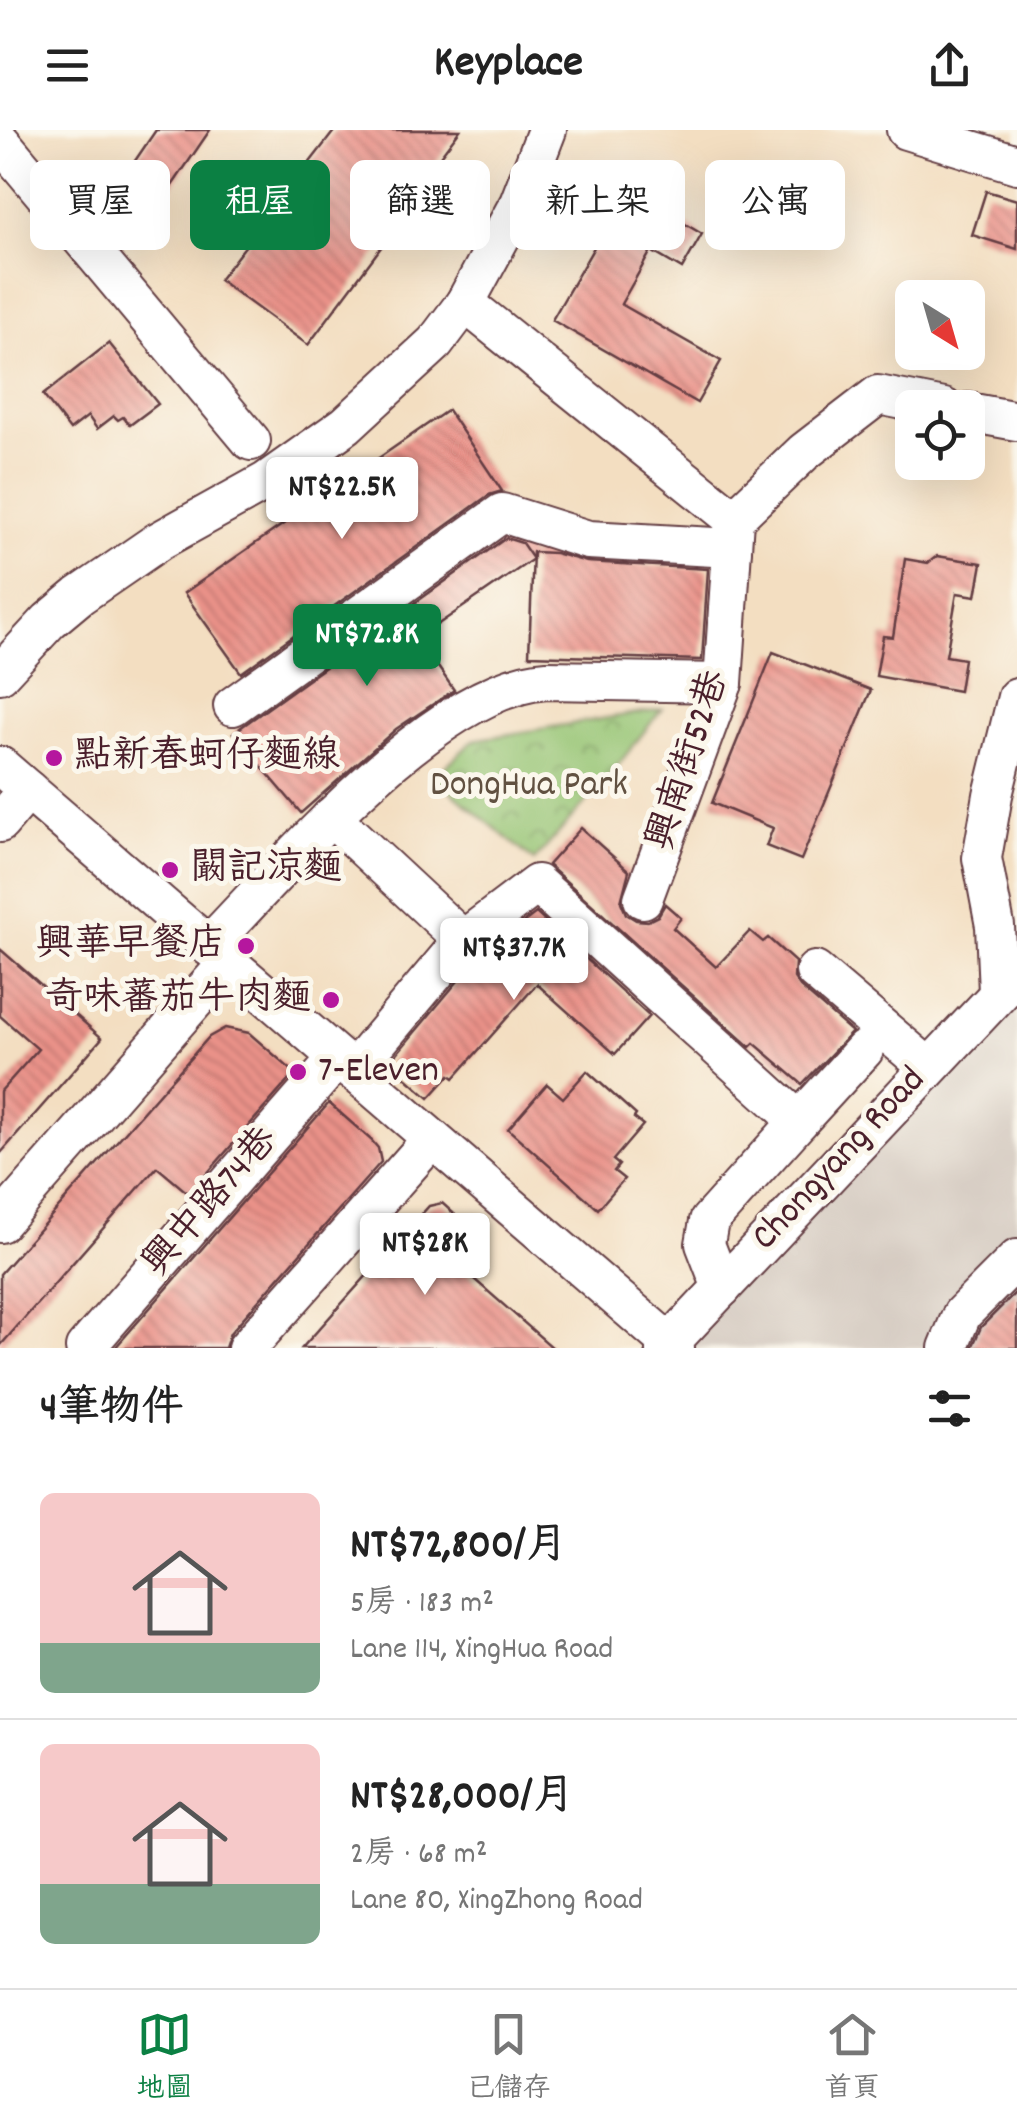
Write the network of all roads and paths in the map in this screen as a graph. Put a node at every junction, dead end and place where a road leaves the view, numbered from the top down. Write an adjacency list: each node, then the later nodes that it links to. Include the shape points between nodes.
1 (546, 130): 5 (street, via 518,203)
2 (906, 130): 4 (street)
3 (0, 142): 9 (street)
4 (1017, 164)
5 (465, 303): 10 (street); 11 (street, via 434,342 346,425 267,481 118,568 49,621)
6 (895, 398): 10 (street, via 878,395 804,452)
7 (985, 415): 8 (street)
8 (1017, 421)
9 (250, 441)
10 (733, 534): 12 (street, 興南街52巷); 14 (street, via 588,540 502,512)
11 (0, 674)
12 (723, 683): 16 (street, via 520,682 486,696 407,749); 18 (street, 興南街52巷)
13 (1017, 697): 22 (street, via 982,858)
14 (233, 706)
15 (14, 778): 17 (street); 20 (street)
16 (331, 816): 19 (street); 20 (street)
17 (0, 823)
18 (643, 899)
19 (462, 940): 24 (street, 興中路74巷); 26 (street, 興中路74巷, via 537,884)
20 (218, 954): 24 (street); 28 (street)
21 (815, 970): 25 (street)
22 (1008, 984): 25 (street, Chongyang Road)
23 (864, 1050): 26 (street)
24 (346, 1064): 27 (street); 32 (street, 興中路74巷)
25 (928, 1067): 30 (street, Chongyang Road)
26 (800, 1120): 30 (street, via 710,1221 705,1244)
27 (432, 1139): 31 (street); 33 (street)
28 (0, 1223)
29 (1017, 1259): 34 (street, via 962,1314)
30 (722, 1288): 31 (street, Chongyang Road)
31 (670, 1346)
32 (85, 1348)
33 (248, 1348)
34 (948, 1348)

